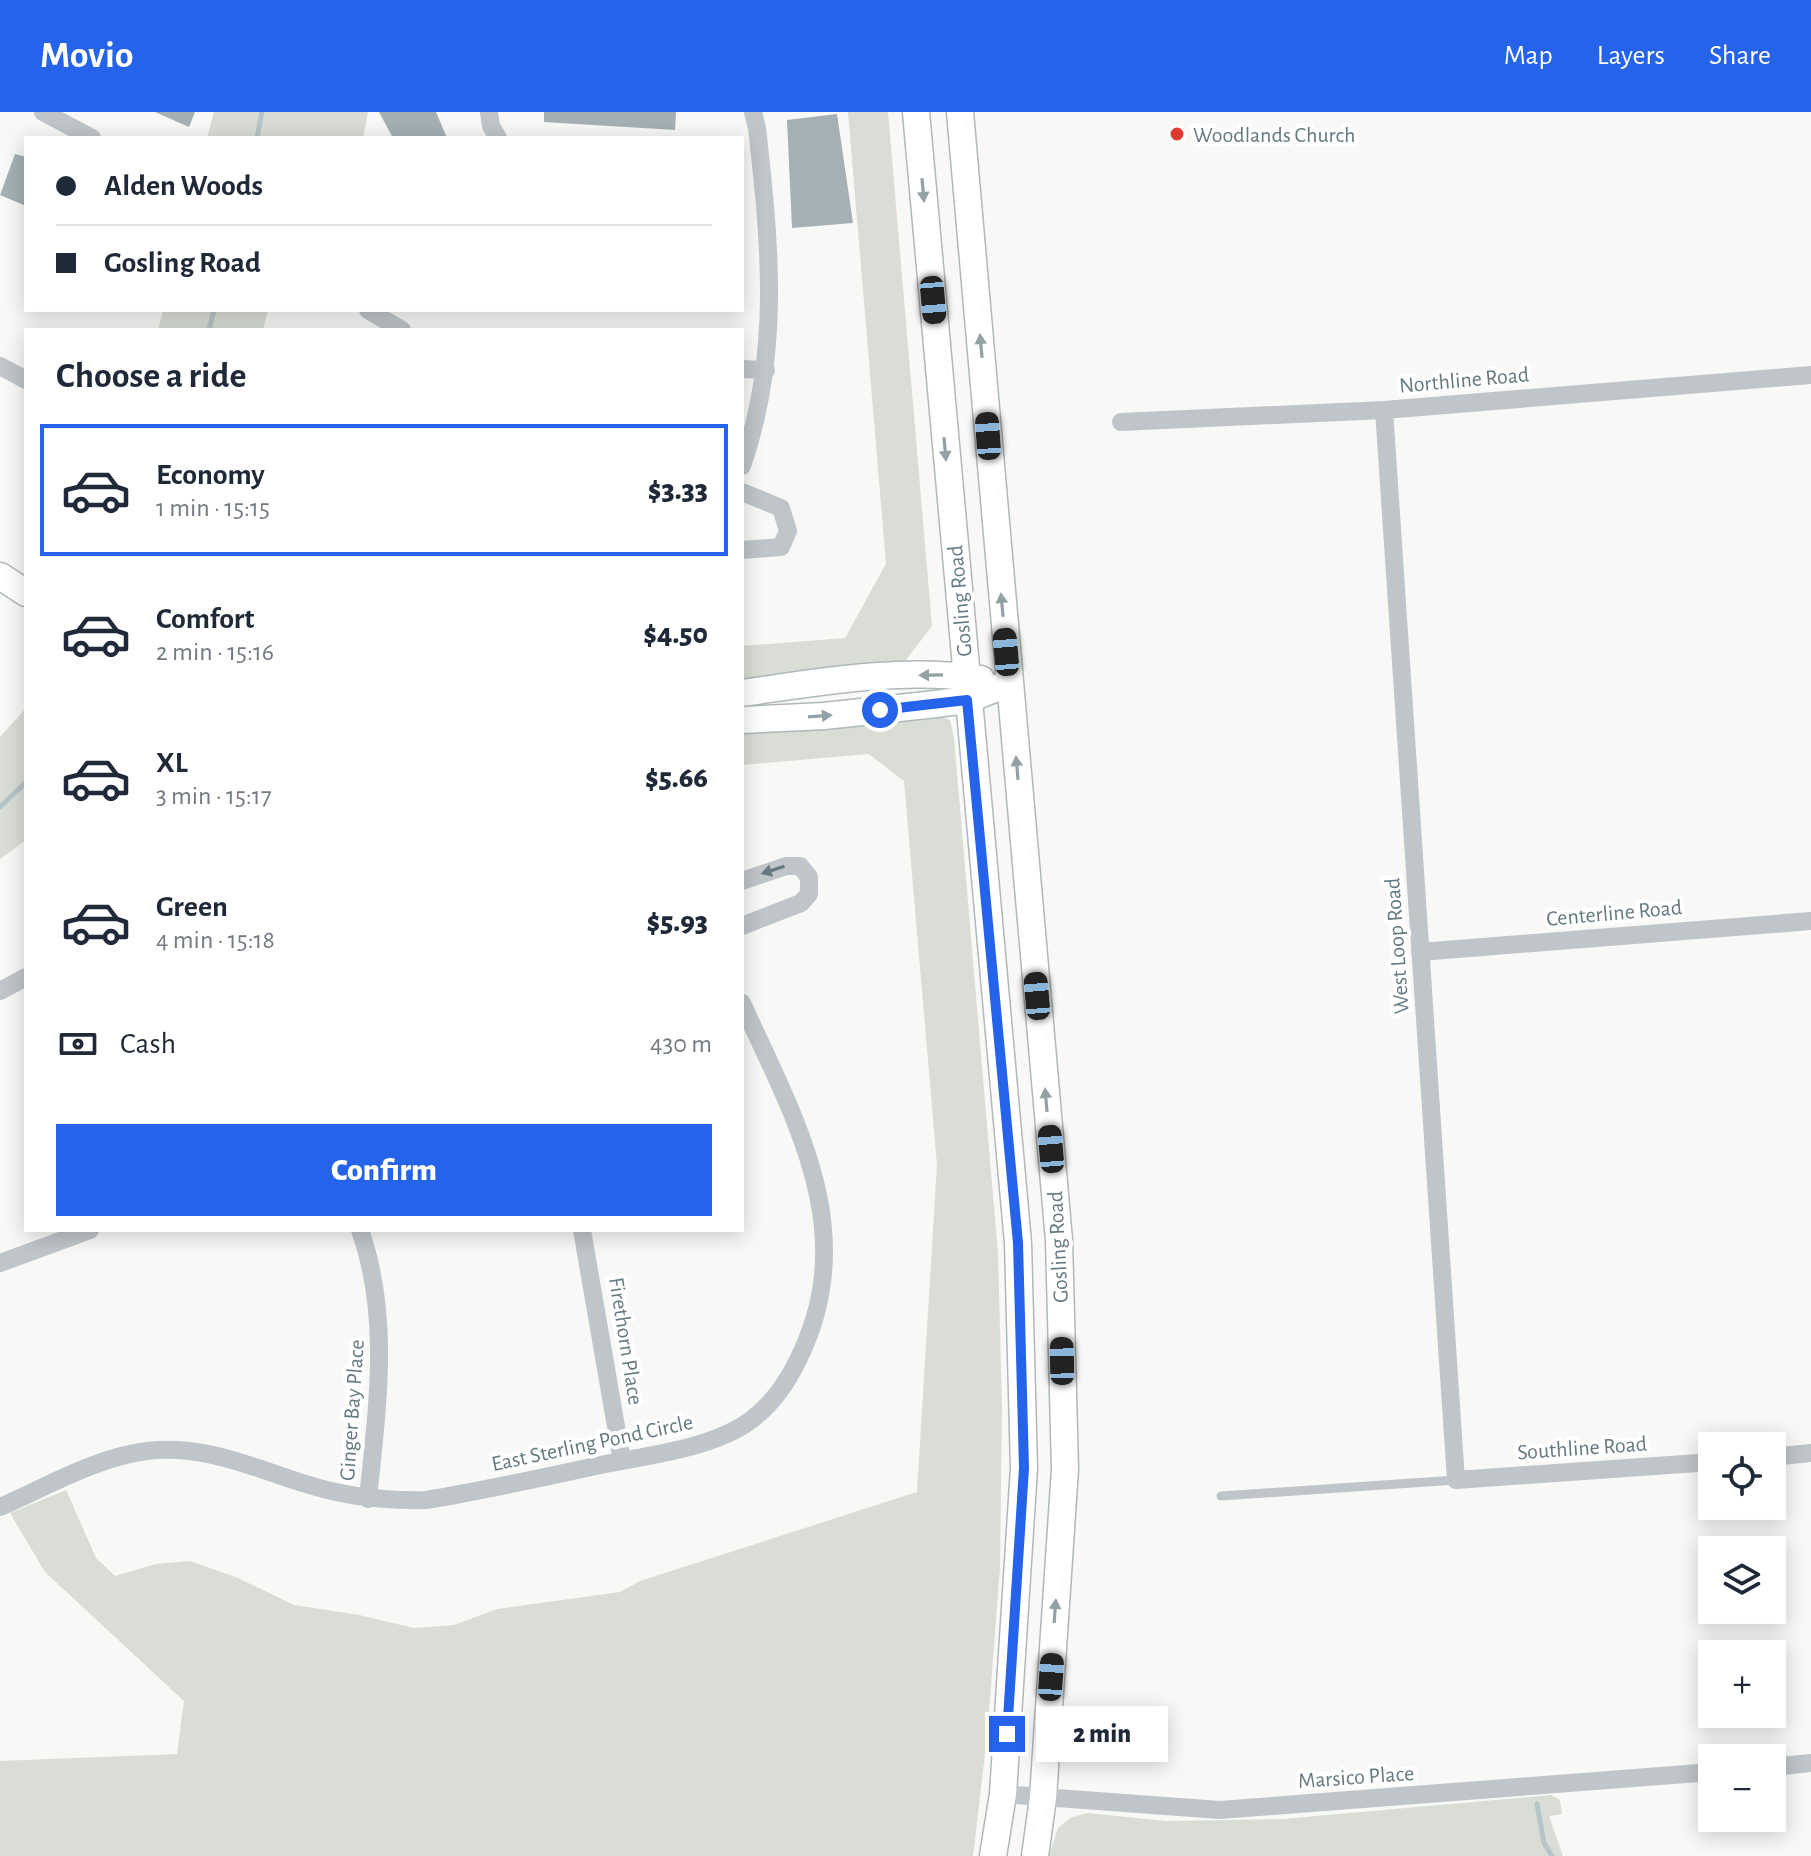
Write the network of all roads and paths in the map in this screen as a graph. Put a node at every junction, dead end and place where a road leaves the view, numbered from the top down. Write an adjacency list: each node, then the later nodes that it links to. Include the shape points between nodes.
1 (43, 112): 6 (street)
2 (489, 112): 7 (street)
3 (753, 112): 8 (street)
4 (916, 112): 24 (main road, Gosling Road, one-way to 24)
5 (960, 112): 23 (main road, Gosling Road, one-way to 5)
6 (88, 136)
7 (497, 136)
8 (751, 158): 13 (street, via 770,296)
9 (371, 312): 10 (street)
10 (399, 328)
11 (0, 366): 15 (street)
12 (744, 369): 13 (street)
13 (766, 370): 18 (street)
14 (1811, 375): 16 (street, Northline Road)
15 (24, 379)
16 (1384, 410): 17 (street, Northline Road); 30 (street, West Loop Road)
17 (1121, 422)
18 (744, 460)
19 (744, 493): 20 (street, via 781,508 788,531 781,547)
20 (744, 550)
21 (0, 576): 22 (main road)
22 (24, 592)
23 (1009, 683): 24 (main road); 50 (main road, Gosling Road, one-way to 23, via 1065,1469 1059,1240)
24 (966, 688): 25 (main road, one-way to 25, via 934,674); 26 (main road, one-way to 24, via 824,716); 49 (main road, Gosling Road, via 1020,1305 1024,1468)
25 (744, 693)
26 (744, 720)
27 (744, 880): 29 (street, one-way to 27, via 801,903 809,894 809,877 800,866 786,866)
28 (1811, 921): 30 (street, Centerline Road)
29 (744, 925)
30 (1420, 952): 42 (street, West Loop Road)
31 (24, 978): 32 (street)
32 (0, 991)
33 (744, 1007): 40 (street, East Sterling Pond Circle, via 817,1183 824,1232 816,1317 783,1387 746,1424 696,1445)
34 (85, 1232): 37 (street)
35 (361, 1232): 44 (street, Ginger Bay Place, via 381,1335)
36 (582, 1232): 40 (street, Firethorn Place)
37 (0, 1263)
38 (1811, 1453): 39 (street)
39 (1786, 1456)
40 (622, 1461): 44 (street, East Sterling Pond Circle, via 426,1500)
41 (1698, 1463): 42 (street, Southline Road)
42 (1456, 1480): 43 (lane)
43 (1221, 1496)
44 (368, 1499): 45 (street, East Sterling Pond Circle, via 220,1455 171,1449 124,1455)
45 (0, 1507)
46 (1811, 1763): 47 (street)
47 (1786, 1766)
48 (1698, 1773): 50 (street, Marsico Place, via 1220,1810)
49 (1003, 1794): 50 (street, Marsico Place); 51 (main road, Gosling Road)
50 (1043, 1798): 52 (main road, Gosling Road)
51 (993, 1856)
52 (1035, 1856)

